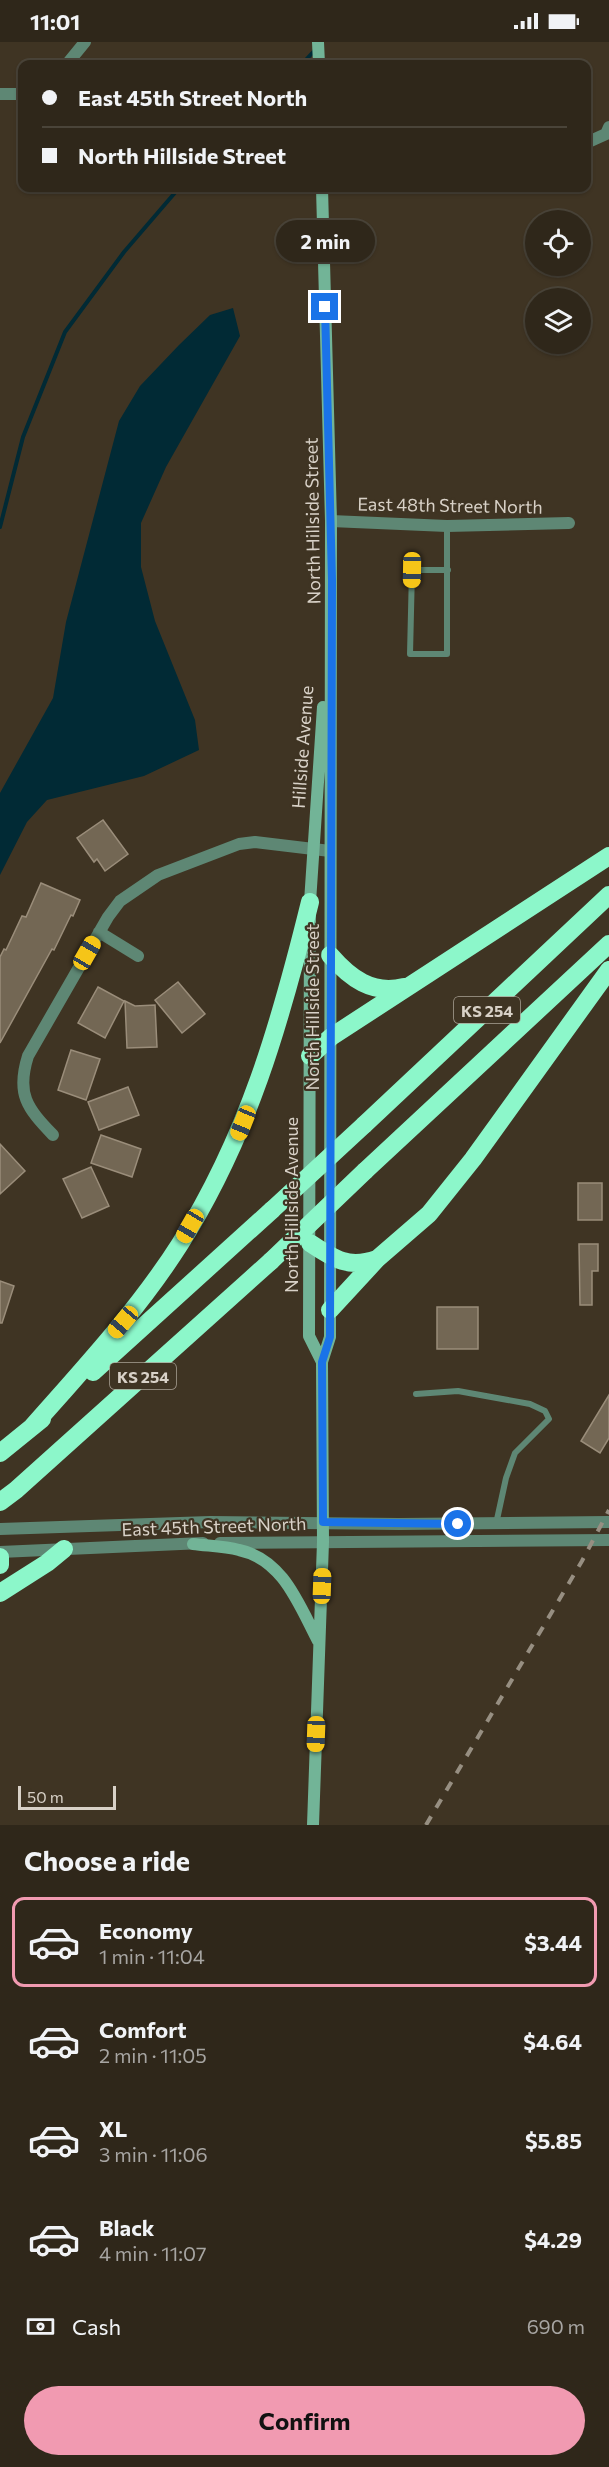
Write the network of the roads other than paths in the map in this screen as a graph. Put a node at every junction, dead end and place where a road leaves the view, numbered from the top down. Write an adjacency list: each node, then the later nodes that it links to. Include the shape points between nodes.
1 (85, 42): 3 (street)
2 (318, 42): 4 (main road)
3 (70, 60)
4 (318, 60)
5 (0, 93): 6 (street)
6 (18, 93)
7 (609, 127): 8 (street, via 606,134)
8 (591, 141)
9 (322, 192): 10 (main road, North Hillside Street)
10 (331, 521): 12 (street, East 48th Street North); 14 (main road, North Hillside Street)
11 (569, 523): 12 (street, East 48th Street North)
12 (447, 526): 13 (lane)
13 (448, 570): 13 (lane, via 447,654 410,654 412,570)
14 (331, 595): 15 (main road, Hillside Avenue); 16 (main road, North Hillside Street)
15 (314, 850): 16 (street); 19 (main road, Hillside Avenue); 20 (street, via 255,843 219,850 138,887 120,901)
16 (330, 851): 22 (main road, North Hillside Street)
17 (609, 856): 25 (highway)
18 (609, 895): 35 (highway, KS 254, bridge, via 272,1210)
19 (310, 902): 27 (main road, North Hillside Avenue); 35 (highway, via 269,1053 237,1138 211,1189 180,1244 138,1304)
20 (99, 932): 23 (street); 28 (street, via 28,1056 24,1070 22,1084 28,1107)
21 (609, 944): 37 (highway, KS 254, bridge, via 271,1261)
22 (330, 955): 25 (highway, via 345,972 370,987); 26 (main road, North Hillside Street)
23 (138, 956)
24 (609, 970): 31 (highway, via 429,1214)
25 (409, 986): 26 (highway)
26 (331, 1037): 27 (highway); 30 (main road, North Hillside Street)
27 (310, 1056): 29 (main road, North Hillside Avenue)
28 (53, 1136)
29 (310, 1243): 30 (highway); 33 (main road, North Hillside Avenue, via 309,1336)
30 (330, 1256): 31 (highway, via 362,1264); 32 (main road, North Hillside Street)
31 (377, 1260): 32 (highway)
32 (330, 1310): 33 (main road, North Hillside Street, via 330,1337)
33 (322, 1362): 38 (main road, North Hillside Street)
34 (416, 1394): 40 (lane, via 458,1391 530,1404 545,1411 549,1419 515,1454)
35 (32, 1427): 36 (highway, KS 254)
36 (0, 1453)
37 (0, 1502)
38 (323, 1522): 40 (street, East 45th Street North); 41 (street, East 45th Street North); 43 (main road, North Hillside Street)
39 (609, 1522): 40 (street, East 45th Street North)
40 (496, 1524)
41 (0, 1529)
42 (609, 1540): 43 (street, East 45th Street North)
43 (323, 1542): 44 (street, East 45th Street North); 50 (main road, North Hillside Street)
44 (193, 1544): 45 (street, East 45th Street North); 50 (main road, via 241,1550 265,1560 282,1575)
45 (64, 1549): 46 (street, East 45th Street North); 49 (highway)
46 (0, 1552)
47 (0, 1557): 48 (highway)
48 (0, 1565)
49 (0, 1593)
50 (319, 1644): 51 (main road, North Hillside Street)
51 (313, 1825)

